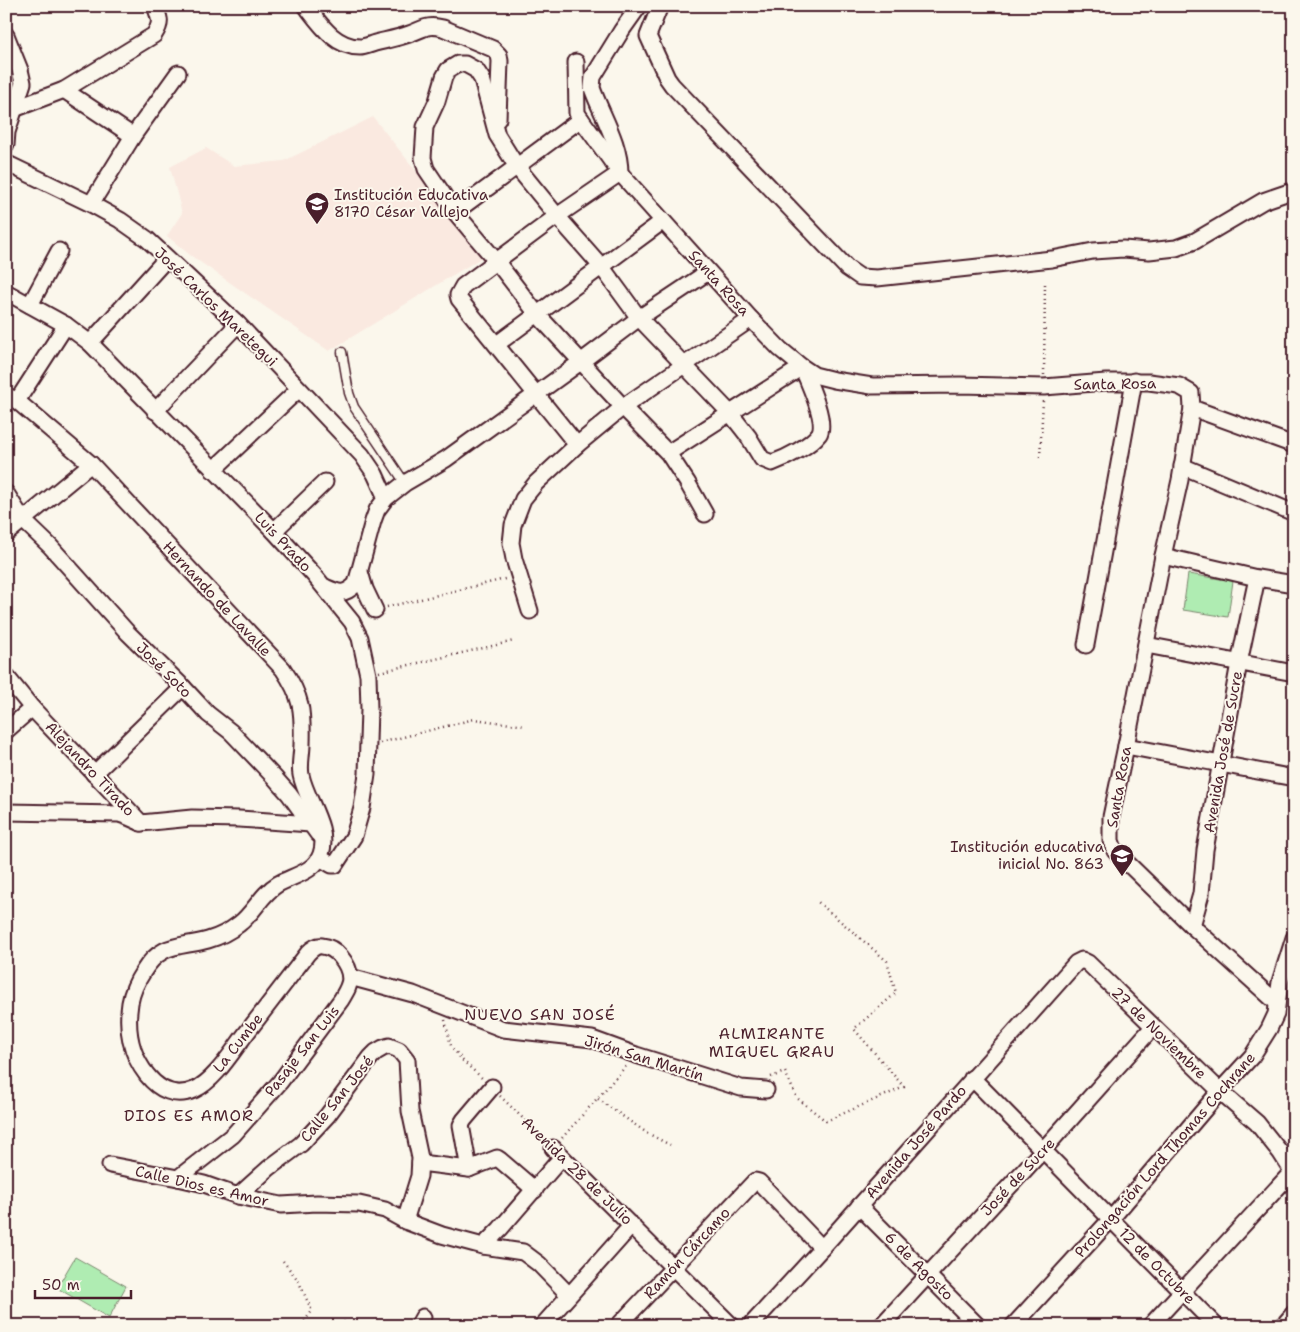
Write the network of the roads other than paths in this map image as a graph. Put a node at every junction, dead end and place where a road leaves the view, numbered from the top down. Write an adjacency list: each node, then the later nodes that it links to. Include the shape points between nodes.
1 (155, 6): 8 (street, via 160,23 154,35)
2 (306, 6): 12 (street, via 335,38 361,47 434,26 493,49 500,61)
3 (638, 6): 16 (street, via 593,77 592,88 617,149)
4 (660, 6): 17 (street, via 648,36 669,81 860,277 878,278 1052,259 1093,250 1176,248 1195,241 1263,201)
5 (6, 34): 9 (street, via 23,83)
6 (576, 62): 10 (street, Santa Rosa)
7 (178, 73): 11 (street)
8 (64, 90): 9 (street); 11 (street)
9 (14, 109): 13 (street)
10 (580, 119): 15 (street); 16 (street, Santa Rosa)
11 (133, 136): 18 (street)
12 (497, 136): 15 (street); 19 (street, via 482,79 476,70 458,64 448,70 426,127 423,158 426,169)
13 (6, 145): 14 (street)
14 (7, 165): 18 (street, José Carlos Maretegui)
15 (517, 167): 19 (street); 20 (street)
16 (620, 173): 20 (street); 21 (street, Santa Rosa)
17 (1294, 193)
18 (91, 204): 23 (street, José Carlos Maretegui, via 147,239)
19 (455, 212): 24 (street)
20 (557, 216): 24 (street); 25 (street)
21 (663, 221): 25 (street); 26 (street, Santa Rosa)
22 (59, 250): 28 (street)
23 (167, 258): 32 (street, José Carlos Maretegui); 34 (street)
24 (497, 262): 29 (street); 35 (street, via 463,286 458,295)
25 (601, 266): 29 (street); 30 (street)
26 (708, 272): 30 (street); 31 (street, Santa Rosa)
27 (6, 292): 28 (street, Luis Prado)
28 (30, 306): 33 (street, Luis Prado)
29 (537, 314): 35 (street); 37 (street)
30 (639, 318): 37 (street); 38 (street)
31 (750, 318): 38 (street); 39 (street, Santa Rosa)
32 (238, 324): 41 (street, José Carlos Maretegui); 46 (street)
33 (66, 325): 34 (street, Luis Prado); 43 (street)
34 (90, 343): 46 (street, Luis Prado)
35 (496, 344): 42 (street)
36 (342, 352): 55 (lane, via 348,393 354,407)
37 (582, 361): 42 (street); 44 (street)
38 (684, 364): 44 (street); 47 (street)
39 (802, 367): 40 (street, Santa Rosa, via 824,378 872,386 1044,387); 47 (street); 47 (street, via 820,414 821,426 819,434 805,447 772,463 762,459)
40 (1134, 381): 45 (street, Santa Rosa, via 1179,386 1191,393); 70 (street)
41 (299, 388): 53 (street); 57 (street, José Carlos Maretegui, via 362,455)
42 (536, 394): 48 (street); 55 (street, via 446,459)
43 (12, 398): 51 (street, Hernando de Lavalle)
44 (623, 407): 48 (street); 50 (street)
45 (1192, 408): 49 (street); 52 (street, Santa Rosa)
46 (155, 410): 53 (street, Luis Prado)
47 (730, 413): 50 (street)
48 (577, 445): 69 (street, via 523,499 513,525 511,543 514,559)
49 (1294, 445)
50 (668, 453): 59 (street)
51 (91, 464): 60 (street); 85 (street, Hernando de Lavalle, via 292,682 302,718 301,773 318,819)
52 (1182, 466): 58 (street); 63 (street, Santa Rosa)
53 (212, 470): 61 (street, Luis Prado)
54 (325, 482): 61 (street)
55 (406, 483): 57 (street)
56 (6, 494): 60 (street, José Soto)
57 (386, 498): 64 (street, via 373,521)
58 (1294, 513)
59 (705, 514)
60 (24, 520): 62 (street); 75 (street, José Soto, via 134,640)
61 (274, 531): 67 (street, Luis Prado)
62 (6, 534)
63 (1163, 556): 65 (street); 71 (street, Santa Rosa)
64 (360, 572): 67 (street, via 356,584 349,591 339,593); 68 (street)
65 (1257, 578): 66 (street); 72 (street, Avenida José de Sucre)
66 (1294, 584)
67 (323, 586): 85 (street, Luis Prado, via 352,622 360,638 368,675 368,746 362,808 354,836 335,865)
68 (375, 610)
69 (530, 611)
70 (1086, 645)
71 (1146, 645): 72 (street); 78 (street, Santa Rosa)
72 (1239, 663): 73 (street); 79 (street, Avenida José de Sucre)
73 (1294, 673)
74 (6, 676): 76 (street, Alejandro Tirado)
75 (183, 687): 80 (street); 84 (street, José Soto, via 274,777)
76 (32, 708): 77 (street); 80 (street, Alejandro Tirado)
77 (6, 731)
78 (1126, 746): 79 (street); 86 (street, Santa Rosa, via 1110,817 1111,841 1115,851)
79 (1221, 764): 81 (street); 86 (street, Avenida José de Sucre, via 1205,850 1201,894)
80 (94, 774): 83 (street, Alejandro Tirado)
81 (1294, 778)
82 (6, 812): 83 (street, via 119,814)
83 (140, 823): 84 (street, Alejandro Tirado, via 192,818)
84 (311, 824): 85 (street, José Soto)
85 (322, 851): 89 (street, La Cumbe, via 306,871 268,890 240,924 209,940 173,947 150,961 138,979 131,1002 132,1047 144,1071 165,1091 180,1093 193,1090 215,1073 314,948 322,945 335,951 345,962)
86 (1192, 926): 90 (street, Santa Rosa)
87 (1294, 938): 90 (street, Prolongación Lord Thomas Cochrane)
88 (1082, 960): 91 (street, 27 de Noviembre); 92 (street, Avenida José Pardo)
89 (350, 977): 93 (street, Jirón San Martín, via 413,994 503,1029 592,1039 741,1088); 101 (street, Pasaje San Luis, via 341,1000 280,1082 233,1135)
90 (1277, 1003): 95 (street, Prolongación Lord Thomas Cochrane, via 1269,1029 1252,1056)
91 (1153, 1027): 95 (street, 27 de Noviembre); 96 (street, José de Sucre)
92 (972, 1078): 96 (street, 12 de Octubre); 104 (street, Avenida José Pardo)
93 (767, 1084)
94 (492, 1087): 99 (street, via 461,1125)
95 (1220, 1091): 100 (street, 27 de Noviembre, via 1257,1123); 105 (street, Prolongación Lord Thomas Cochrane)
96 (1043, 1150): 105 (street, 12 de Octubre); 111 (street, José de Sucre)
97 (420, 1163): 99 (street); 103 (street, Calle San José, via 410,1111 407,1060 399,1050 389,1046 376,1052 301,1144); 106 (street)
98 (110, 1165): 101 (street, Calle Dios es Amor)
99 (469, 1169): 102 (street, via 497,1158)
100 (1293, 1173): 112 (street)
101 (178, 1178): 103 (street, Calle Dios es Amor)
102 (535, 1190): 107 (street, Avenida 28 de Julio, via 558,1152); 108 (street)
103 (238, 1196): 106 (street, Calle Dios es Amor, via 281,1204 359,1204 385,1210)
104 (860, 1206): 109 (street, Avenida José Pardo); 111 (street, 6 de Agosto)
105 (1111, 1219): 112 (street, 12 de Octubre); 121 (street, Prolongación Lord Thomas Cochrane)
106 (405, 1221): 108 (street, Calle Dios es Amor)
107 (632, 1225): 110 (street, Avenida 28 de Julio); 113 (street)
108 (483, 1246): 113 (street, Calle Dios es Amor, via 523,1252)
109 (822, 1248): 110 (street, Ramón Cárcamo, via 755,1181); 118 (street, Avenida José Pardo)
110 (674, 1267): 116 (street, Ramón Cárcamo); 117 (street, Avenida 28 de Julio)
111 (928, 1275): 119 (street, José de Sucre); 120 (street, 6 de Agosto)
112 (1182, 1291): 122 (street); 123 (street, 12 de Octubre)
113 (569, 1295): 115 (street)
114 (1294, 1314): 124 (street)
115 (542, 1326)
116 (618, 1326)
117 (732, 1326)
118 (750, 1326)
119 (881, 1326)
120 (978, 1326)
121 (1013, 1326)
122 (1150, 1326)
123 (1216, 1326)
124 (1283, 1326)

